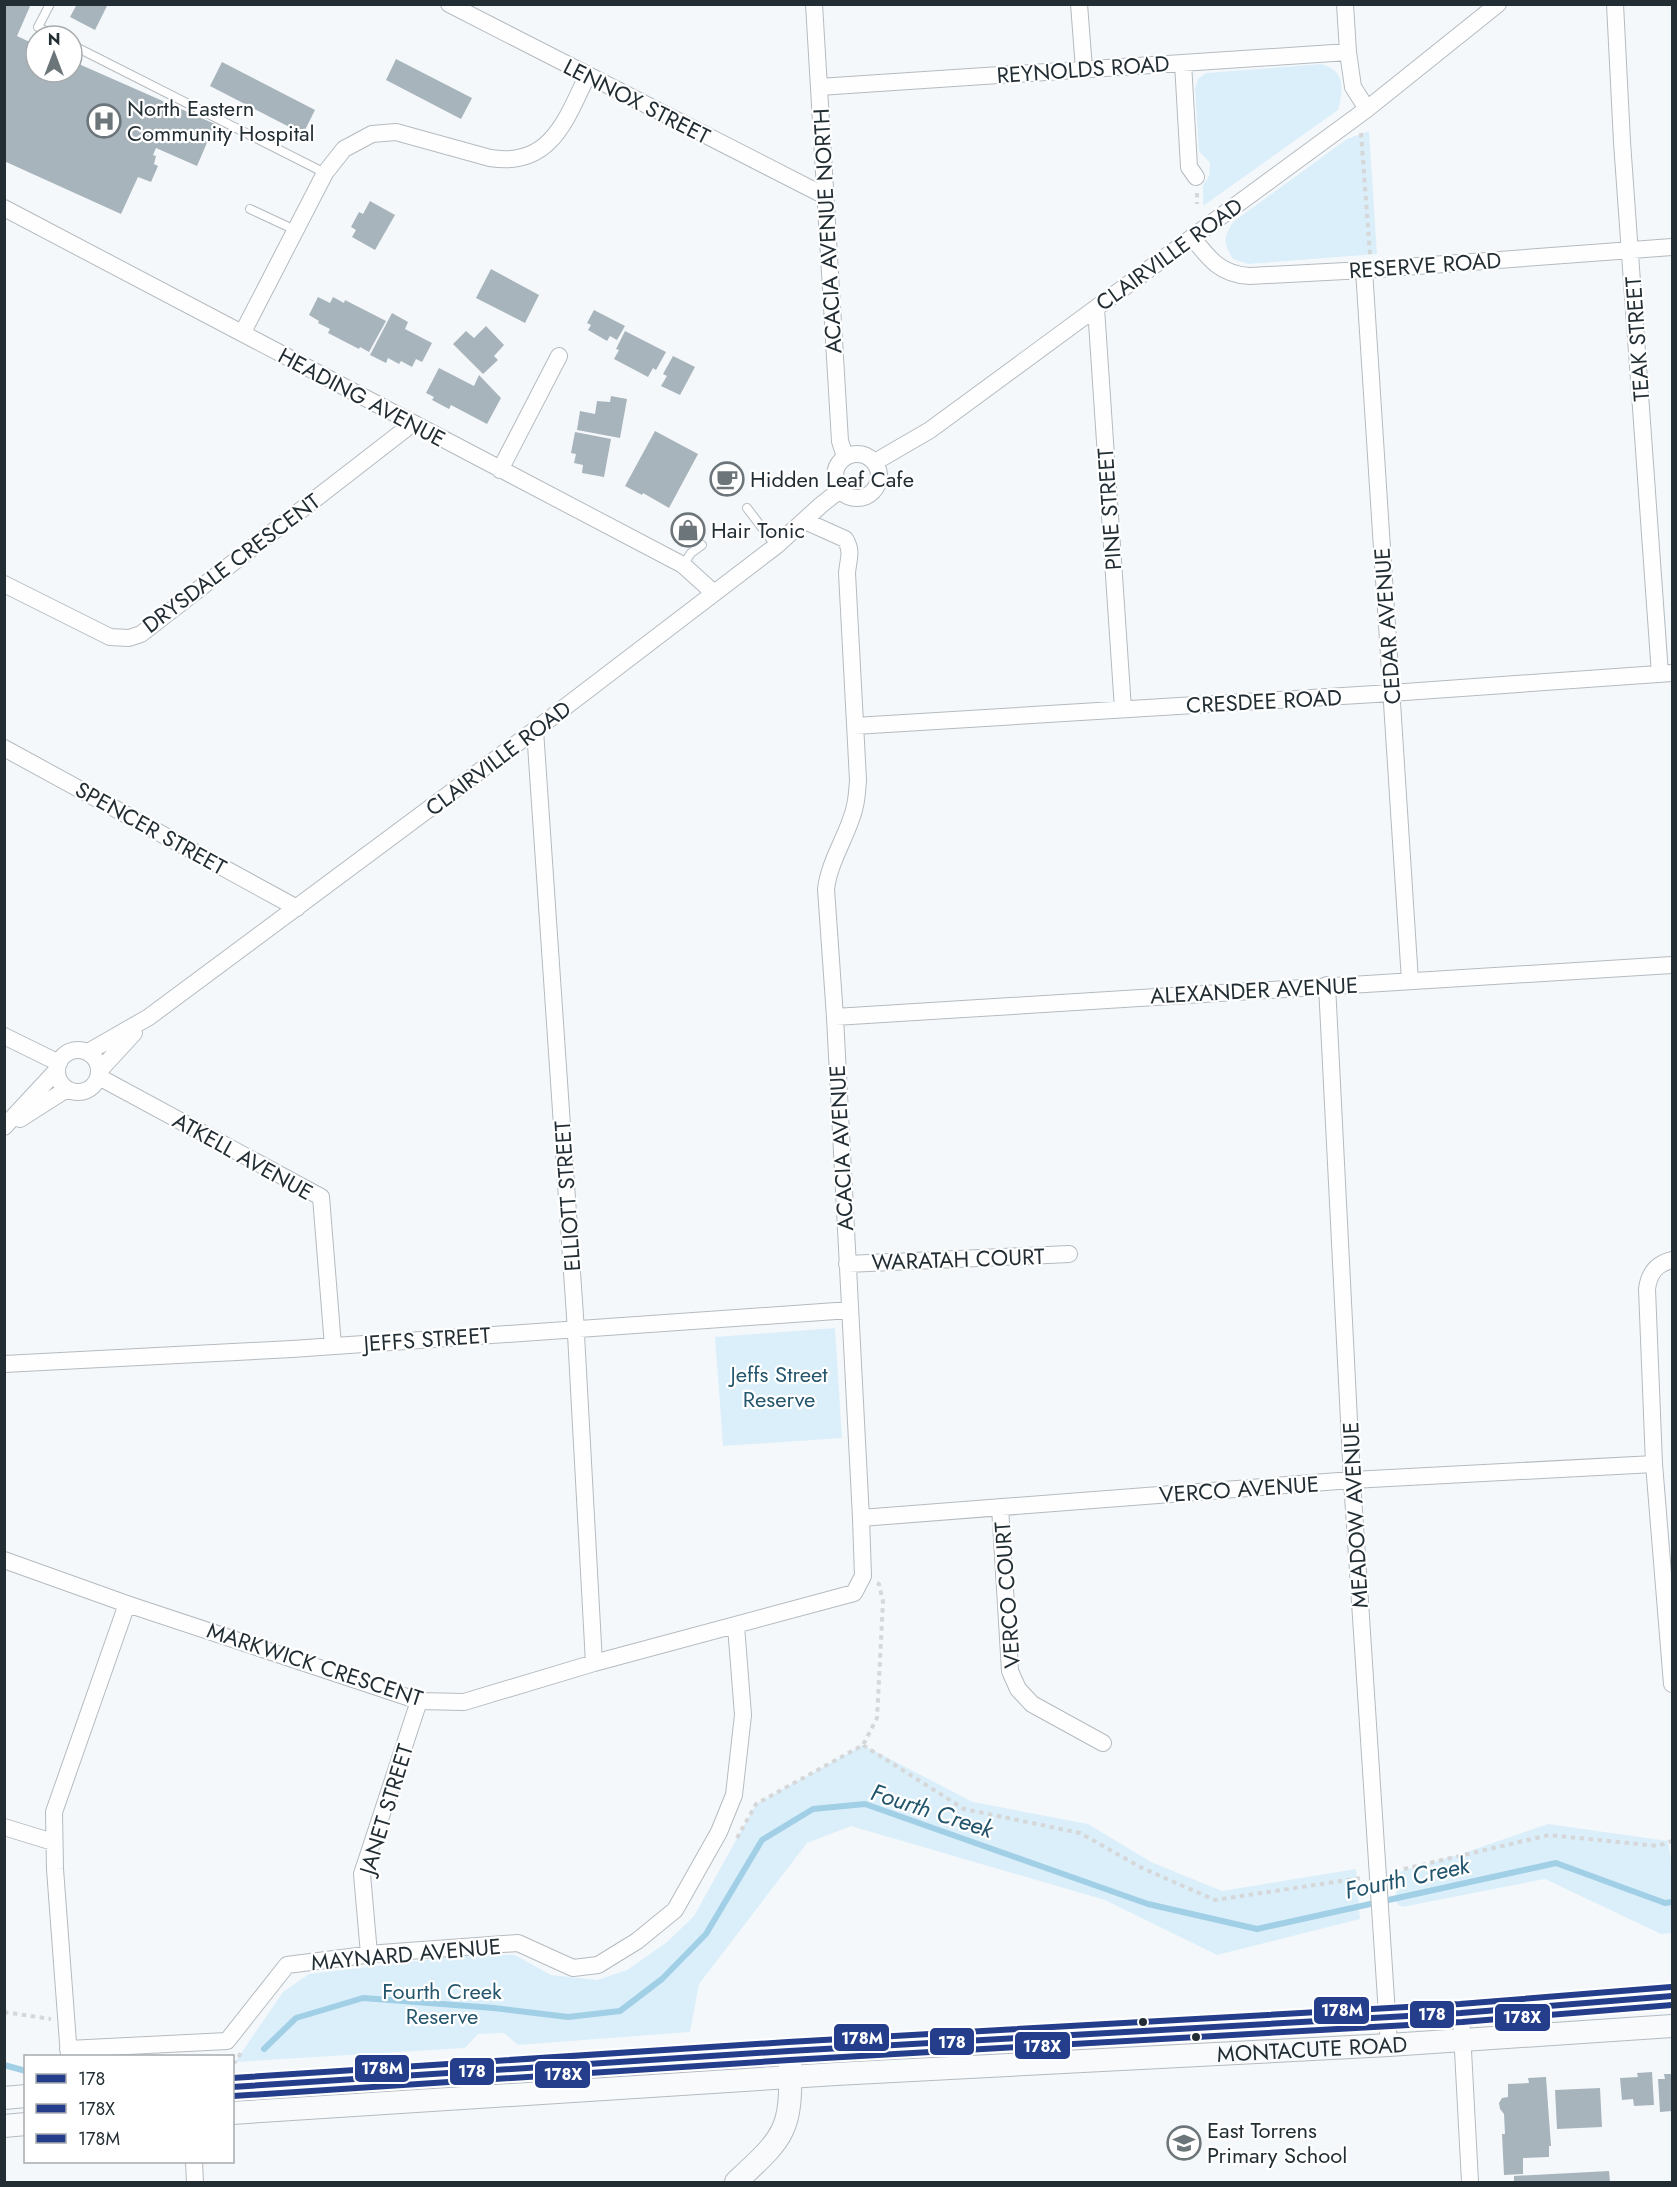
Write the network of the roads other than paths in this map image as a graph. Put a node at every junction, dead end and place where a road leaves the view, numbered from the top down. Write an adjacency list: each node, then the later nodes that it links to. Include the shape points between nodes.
1 (50, 4): 9 (lane)
2 (449, 4): 15 (street, LENNOX STREET)
3 (814, 4): 16 (street, ACACIA AVENUE NORTH)
4 (1079, 4): 14 (street)
5 (1345, 4): 12 (street)
6 (1497, 4): 10 (street, CLAIRVILLE ROAD)
7 (1508, 4): 10 (street, CLAIRVILLE ROAD)
8 (1615, 4): 26 (street, TEAK STREET)
9 (40, 24)
10 (1458, 38): 17 (street, CLAIRVILLE ROAD)
11 (84, 51): 18 (lane)
12 (1348, 52): 13 (street, REYNOLDS ROAD); 17 (street, via 1353,87)
13 (1183, 63): 14 (street, REYNOLDS ROAD); 19 (street, via 1189,167)
14 (1084, 69): 16 (street, REYNOLDS ROAD)
15 (587, 76): 18 (street, via 555,138 522,158 490,158 396,132 372,135 344,149); 20 (street, LENNOX STREET)
16 (819, 87): 20 (street, ACACIA AVENUE NORTH)
17 (1363, 112): 24 (street, CLAIRVILLE ROAD)
18 (325, 173): 23 (street)
19 (1196, 177)
20 (825, 196): 32 (street, ACACIA AVENUE NORTH, via 840,441)
21 (4, 208): 29 (street, HEADING AVENUE)
22 (250, 208): 23 (lane)
23 (295, 230): 29 (street)
24 (1192, 237): 27 (street, RESERVE ROAD, via 1217,265 1238,275); 28 (street, CLAIRVILLE ROAD)
25 (1672, 247): 26 (street, RESERVE ROAD)
26 (1630, 250): 27 (street, RESERVE ROAD); 43 (street, TEAK STREET)
27 (1368, 270): 44 (street, CEDAR AVENUE)
28 (1096, 308): 33 (street, CLAIRVILLE ROAD, via 930,430); 45 (street, PINE STREET)
29 (243, 332): 31 (street, HEADING AVENUE)
30 (559, 356): 34 (street)
31 (412, 424): 34 (street, HEADING AVENUE); 41 (street, DRYSDALE CRESCENT, via 141,633 129,638 110,637)
32 (845, 457): 33 (street, via 861,454); 35 (street, via 837,466 835,479)
33 (875, 462): 35 (street, via 880,476 874,490 861,498)
34 (500, 470): 40 (street, HEADING AVENUE)
35 (840, 490): 37 (street, CLAIRVILLE ROAD)
36 (747, 508): 39 (lane)
37 (806, 521): 39 (street, CLAIRVILLE ROAD); 46 (street, via 838,535 850,550 847,573)
38 (702, 545): 40 (lane)
39 (776, 546): 42 (street, CLAIRVILLE ROAD)
40 (683, 565): 42 (street, HEADING AVENUE)
41 (4, 584)
42 (714, 593): 47 (street, CLAIRVILLE ROAD)
43 (1666, 673): 44 (street, CRESDEE ROAD)
44 (1391, 693): 45 (street, CRESDEE ROAD); 51 (street, CEDAR AVENUE)
45 (1123, 709): 46 (street, CRESDEE ROAD)
46 (855, 726): 54 (street, ACACIA AVENUE, via 856,804 826,889)
47 (535, 730): 49 (street, CLAIRVILLE ROAD); 65 (street, ELLIOTT STREET)
48 (4, 748): 49 (street, SPENCER STREET)
49 (297, 908): 53 (street, CLAIRVILLE ROAD)
50 (1672, 965): 51 (street, ALEXANDER AVENUE)
51 (1410, 981): 52 (street, ALEXANDER AVENUE)
52 (1327, 985): 54 (street, ALEXANDER AVENUE); 69 (street, MEADOW AVENUE)
53 (149, 1017): 56 (street, CLAIRVILLE ROAD); 58 (street, CLAIRVILLE ROAD)
54 (835, 1017): 63 (street, ACACIA AVENUE)
55 (4, 1036): 57 (street)
56 (88, 1052): 57 (street, via 68,1052); 58 (street, via 94,1056)
57 (58, 1067): 59 (street, via 58,1078); 60 (street)
58 (99, 1074): 59 (street, via 89,1089); 66 (street, ATKELL AVENUE, via 321,1197)
59 (67, 1089): 60 (street)
60 (4, 1127)
61 (1069, 1254): 63 (street, WARATAH COURT)
62 (1672, 1260): 68 (street, via 1654,1269 1647,1289)
63 (847, 1264): 64 (street, ACACIA AVENUE)
64 (850, 1310): 65 (street, JEFFS STREET); 71 (street, ACACIA AVENUE)
65 (576, 1329): 66 (street, JEFFS STREET); 76 (street, ELLIOTT STREET)
66 (333, 1346): 67 (street, JEFFS STREET)
67 (4, 1364)
68 (1654, 1464): 69 (street, VERCO AVENUE); 77 (street)
69 (1353, 1480): 70 (street, VERCO AVENUE); 85 (street, MEADOW AVENUE)
70 (1000, 1507): 71 (street, VERCO AVENUE); 79 (street, VERCO COURT, via 1010,1671 1018,1689 1032,1704)
71 (861, 1518): 73 (street, ACACIA AVENUE)
72 (4, 1560): 74 (street, MARKWICK CRESCENT)
73 (863, 1576): 75 (street, MARKWICK CRESCENT, via 854,1593)
74 (127, 1604): 78 (street, MARKWICK CRESCENT); 81 (street, via 54,1812)
75 (736, 1626): 76 (street, MARKWICK CRESCENT); 82 (street, MAYNARD AVENUE, via 743,1715 734,1796 675,1910 637,1941 598,1965 573,1968 518,1943)
76 (594, 1663): 78 (street, MARKWICK CRESCENT, via 464,1702)
77 (1672, 1684)
78 (419, 1701): 82 (street, JANET STREET, via 362,1874)
79 (1103, 1743)
80 (4, 1827): 81 (street)
81 (53, 1842): 90 (street)
82 (369, 1954): 90 (street, MAYNARD AVENUE, via 287,1965 227,2041)
83 (1672, 1996): 84 (main road, MONTACUTE ROAD)
84 (1461, 2013): 85 (main road, MONTACUTE ROAD); 87 (street)
85 (1387, 2017): 88 (street, MEADOW AVENUE); 89 (main road, MONTACUTE ROAD)
86 (1672, 2026): 87 (main road, MONTACUTE ROAD)
87 (1462, 2040): 88 (main road, MONTACUTE ROAD); 101 (street)
88 (1389, 2045): 91 (main road, MONTACUTE ROAD)
89 (789, 2051): 91 (main road); 92 (main road, MONTACUTE ROAD)
90 (69, 2053)
91 (790, 2078): 95 (main road, MONTACUTE ROAD); 100 (main road, via 786,2126)
92 (234, 2087)
93 (24, 2096): 94 (main road)
94 (4, 2098)
95 (234, 2114)
96 (24, 2124): 97 (main road)
97 (4, 2126)
98 (194, 2163): 99 (street)
99 (195, 2182)
100 (739, 2182)
101 (1470, 2182)

